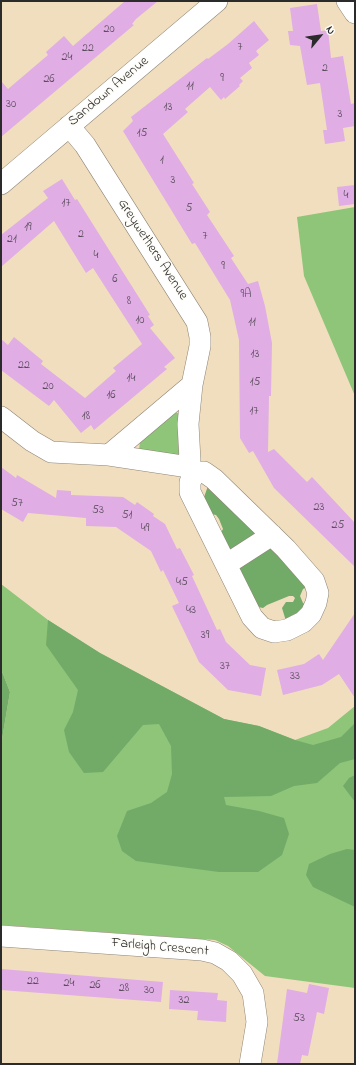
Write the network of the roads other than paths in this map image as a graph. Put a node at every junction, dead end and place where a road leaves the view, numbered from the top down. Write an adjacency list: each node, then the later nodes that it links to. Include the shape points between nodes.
1 (217, 1): 4 (street, Sandown Avenue)
2 (346, 1): 3 (street)
3 (355, 13)
4 (69, 126): 5 (street, Sandown Avenue); 6 (street, Greywethers Avenue, via 90,152 197,322 200,346)
5 (1, 184)
6 (192, 385): 8 (street); 9 (street, Greywethers Avenue, via 188,424)
7 (1, 417): 8 (street, Greywethers Avenue, via 51,452)
8 (110, 455): 9 (street, Greywethers Avenue)
9 (191, 469): 10 (street, Greywethers Avenue, via 204,472 214,479); 11 (street, Greywethers Avenue, via 190,492)
10 (272, 535): 11 (street); 11 (street, Greywethers Avenue, via 309,574 317,587 318,598 314,609 298,625 274,632 267,631 256,623)
11 (227, 564)
12 (1, 936): 13 (street, Farleigh Crescent, via 215,953 229,961 242,974 253,993 257,1022)
13 (250, 1064)

